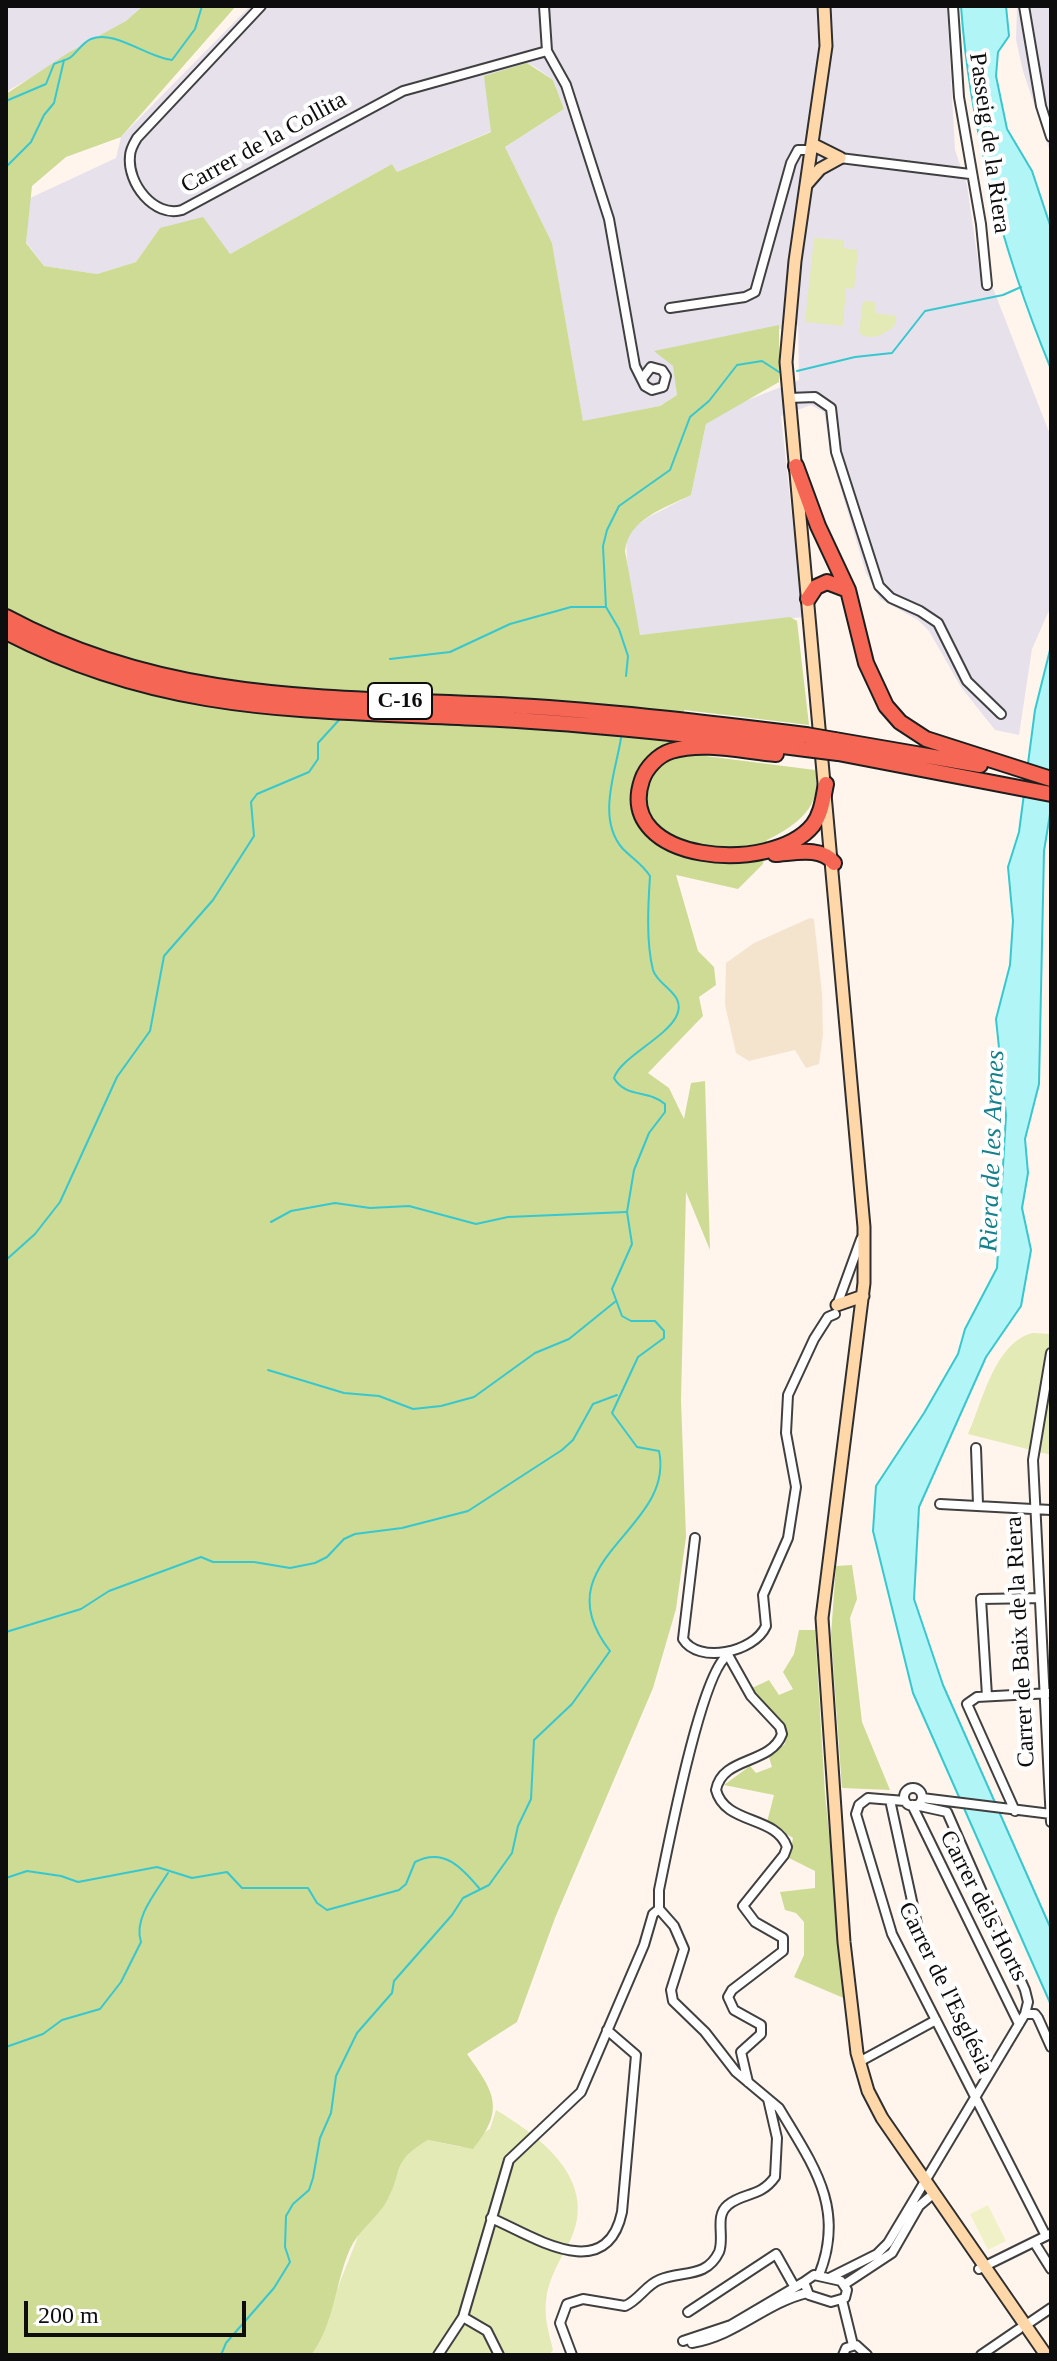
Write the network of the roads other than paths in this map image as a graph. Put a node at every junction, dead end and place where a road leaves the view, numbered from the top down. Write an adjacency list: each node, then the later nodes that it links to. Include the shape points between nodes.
1 (261, 6): 6 (street, Carrer de la Collita, via 137,138 129,154 131,169 156,208 182,210 403,91)
2 (544, 6): 6 (street)
3 (824, 6): 8 (main road, via 826,46)
4 (953, 6): 10 (street, Passeig de la Riera)
5 (1024, 6): 7 (street)
6 (547, 51): 14 (street, via 566,85 609,219)
7 (1051, 137)
8 (811, 147): 9 (main road); 11 (main road); 13 (street, via 798,150 791,163 755,292)
9 (835, 159): 10 (street); 11 (main road)
10 (970, 174): 12 (street, Passeig de la Riera)
11 (806, 186): 17 (main road, via 786,331)
12 (987, 285)
13 (670, 308)
14 (634, 352): 15 (street); 16 (street)
15 (651, 367): 16 (street); 16 (street, via 664,373 665,384 652,390)
16 (642, 379)
17 (789, 398): 18 (main road); 23 (street, via 815,397 831,408 836,452 879,586 938,623 967,681)
18 (796, 466): 19 (highway); 20 (main road)
19 (848, 590): 20 (highway, via 827,582); 26 (highway, via 870,676 886,706 900,722)
20 (808, 599): 28 (main road)
21 (6, 617): 24 (highway, C-16, via 128,668 238,692 628,715)
22 (6, 632): 24 (highway, C-16, via 125,681 237,705 593,725)
23 (1001, 714)
24 (807, 747): 25 (highway, C-16, bridge); 25 (highway); 30 (highway, via 690,747 668,752 647,771 639,801 656,833 689,850)
25 (837, 751): 26 (highway, C-16); 26 (highway, C-16, via 915,766)
26 (975, 766): 27 (highway, C-16); 29 (highway, C-16)
27 (1051, 780)
28 (826, 784): 30 (highway, via 817,818 806,832 778,848); 31 (main road)
29 (1051, 794)
30 (745, 856): 31 (highway, via 818,852)
31 (834, 863): 32 (main road)
32 (864, 1227): 33 (main road); 34 (street)
33 (863, 1296): 34 (main road); 35 (main road)
34 (839, 1307): 35 (main road); 44 (street, via 814,1339 788,1395 786,1433 796,1487 788,1538 763,1595 766,1626 754,1642)
35 (859, 1319): 58 (main road, via 822,1618 844,1942)
36 (1051, 1353): 40 (street, Carrer de Baix de la Riera, via 1033,1460)
37 (976, 1448): 39 (street)
38 (940, 1504): 39 (street)
39 (978, 1504): 40 (street)
40 (1035, 1508): 41 (street); 43 (street, Carrer de Baix de la Riera)
41 (1051, 1510)
42 (695, 1538): 44 (street, via 683,1639 690,1647)
43 (1040, 1598): 45 (street, Carrer de Baix de la Riera); 46 (street, via 981,1599)
44 (728, 1655): 51 (street, via 718,1669 684,1767); 59 (street, via 751,1696 782,1734 771,1749 722,1775 716,1790 724,1807 776,1832 787,1847 743,1906 755,1922 783,1938 783,1951 728,1997 734,2010 762,2029 741,2052)
45 (1048, 1693): 46 (street); 50 (street, Carrer de Baix de la Riera)
46 (987, 1696): 49 (street, via 972,1698 967,1708)
47 (890, 1800): 48 (street, Carrer de l'Església); 52 (street); 54 (street, Carrer de l'Església, via 862,1801 857,1823 892,1934)
48 (914, 1802): 49 (street); 53 (street, via 947,1812 1025,1990); 55 (street, Carrer dels Horts)
49 (1010, 1810): 50 (street)
50 (1050, 1817)
51 (659, 1909): 56 (street); 59 (street, via 684,1949 671,1990 673,2001)
52 (917, 1924)
53 (1027, 2014): 55 (street); 57 (street, via 1038,2018)
54 (936, 2020): 58 (street); 60 (street, Carrer de l'Església)
55 (1019, 2024): 60 (street)
56 (607, 2030): 64 (street, via 576,2098 509,2160); 64 (street, via 636,2055 617,2229 598,2246 570,2253)
57 (1051, 2047)
58 (859, 2062): 62 (main road, via 874,2105)
59 (748, 2082): 61 (street)
60 (976, 2096): 62 (street); 65 (street, Carrer de l'Església)
61 (768, 2098): 69 (street, via 799,2140 826,2195 830,2227); 83 (street, via 777,2138 775,2177 756,2194 725,2208 721,2246 712,2263 694,2273 657,2280 625,2306 583,2299 567,2304 560,2323)
62 (925, 2182): 63 (main road); 70 (street, via 883,2249)
63 (933, 2194): 67 (main road); 72 (street, via 919,2206 892,2253)
64 (491, 2218): 78 (street)
65 (1049, 2235): 66 (street)
66 (1034, 2242): 67 (street); 68 (street)
67 (983, 2268): 79 (main road)
68 (1051, 2269)
69 (819, 2275): 70 (street); 71 (street)
70 (831, 2277): 72 (street)
71 (804, 2282): 73 (street); 74 (street)
72 (845, 2284): 75 (street)
73 (794, 2286): 74 (street, via 731,2325 683,2341 715,2338 785,2299); 77 (street, via 776,2254)
74 (807, 2293): 75 (street, via 831,2302)
75 (842, 2300): 80 (street)
76 (1051, 2308): 79 (street)
77 (688, 2312)
78 (463, 2317): 81 (street); 82 (street, via 487,2331)
79 (1022, 2327): 86 (street); 87 (main road); 88 (main road)
80 (853, 2345): 84 (street); 85 (street)
81 (438, 2355)
82 (499, 2355)
83 (572, 2355)
84 (843, 2355)
85 (867, 2355)
86 (981, 2355)
87 (1037, 2355)
88 (1046, 2355)

